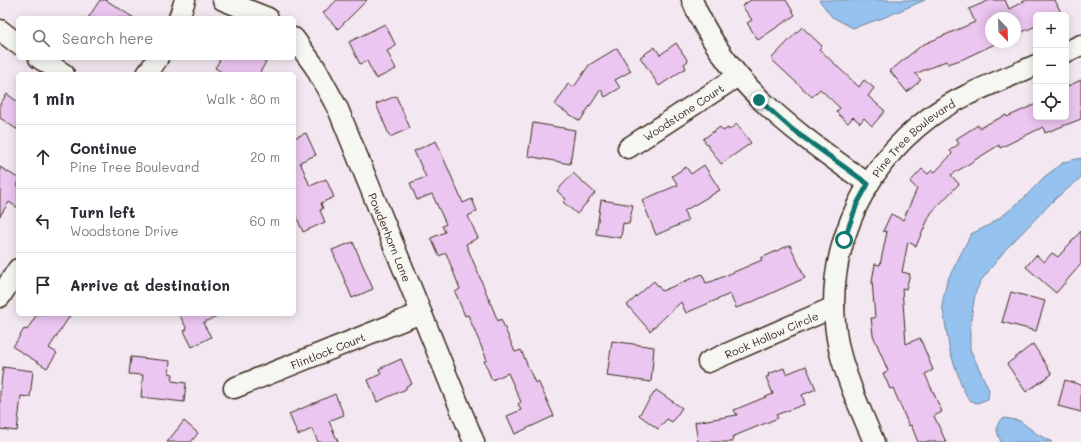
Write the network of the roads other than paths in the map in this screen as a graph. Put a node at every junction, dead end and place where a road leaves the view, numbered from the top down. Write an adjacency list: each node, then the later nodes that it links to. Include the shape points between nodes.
1 (186, 0): 4 (street)
2 (223, 0): 5 (street)
3 (692, 0): 16 (street, via 711,37)
4 (180, 16)
5 (263, 16)
6 (0, 30): 8 (street)
7 (296, 41): 22 (street, Powderhorn Lane, via 334,99)
8 (16, 42)
9 (1081, 45): 10 (street)
10 (1069, 51)
11 (42, 60): 14 (street)
12 (157, 60): 15 (street)
13 (1033, 66): 18 (street, Pine Tree Boulevard, via 956,101 930,117 896,147)
14 (61, 72)
15 (148, 72)
16 (738, 76): 17 (street, Woodstone Court); 18 (street, via 759,100 793,130)
17 (628, 148)
18 (868, 184): 21 (street, Pine Tree Boulevard, via 857,204 841,246)
19 (16, 272): 20 (street)
20 (0, 297)
21 (834, 307): 23 (street, Rock Hollow Circle); 26 (street, Pine Tree Boulevard, via 843,363 853,394)
22 (421, 313): 24 (street, Flintlock Court); 25 (street, Powderhorn Lane)
23 (708, 362)
24 (234, 388)
25 (474, 442)
26 (874, 442)

